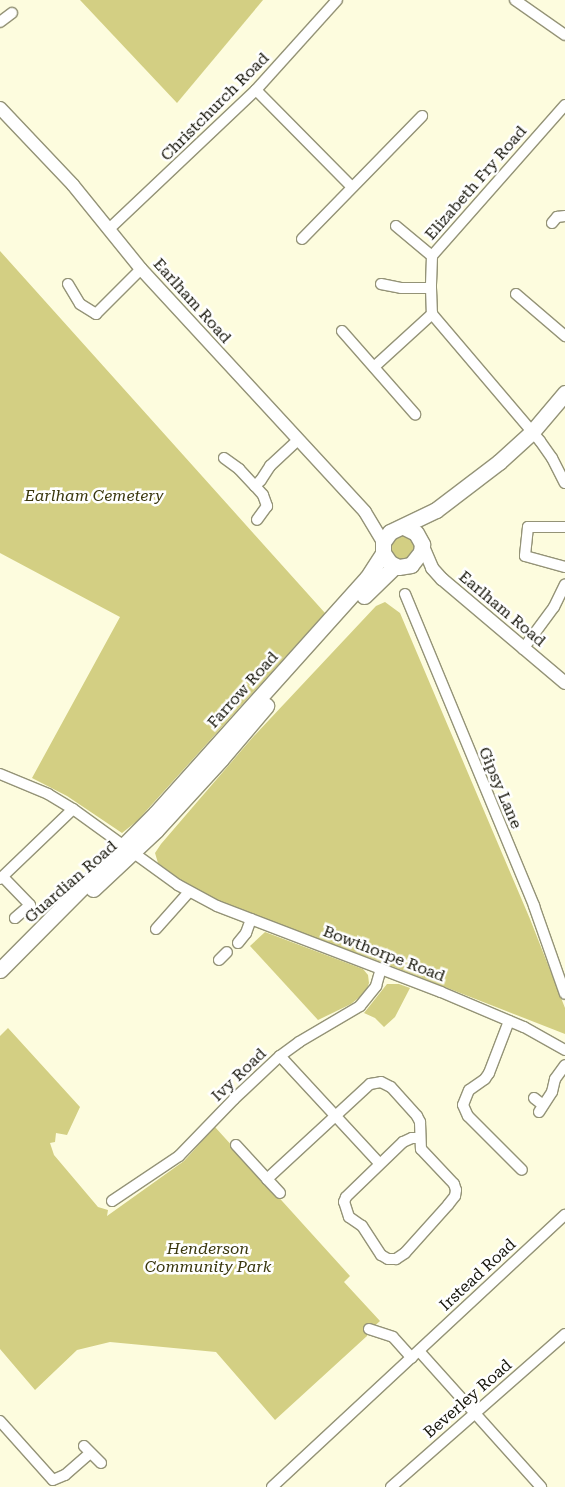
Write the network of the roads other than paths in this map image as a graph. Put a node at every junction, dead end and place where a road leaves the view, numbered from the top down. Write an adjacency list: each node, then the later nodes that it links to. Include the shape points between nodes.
1 (337, 0): 6 (street, Christchurch Road)
2 (516, 0): 5 (street)
3 (12, 13): 4 (street)
4 (0, 22)
5 (565, 35)
6 (256, 90): 10 (street); 12 (street, Christchurch Road)
7 (565, 104): 14 (street, Elizabeth Fry Road)
8 (0, 108): 12 (main road, Earlham Road, via 73,185)
9 (422, 116): 10 (street)
10 (352, 187): 13 (street)
11 (396, 226): 14 (street)
12 (109, 229): 15 (main road, Earlham Road)
13 (302, 239)
14 (432, 256): 18 (street, Elizabeth Fry Road)
15 (141, 270): 16 (street, via 96,314 80,304); 27 (main road, Earlham Road)
16 (68, 284)
17 (381, 284): 18 (street)
18 (431, 288): 20 (street, Elizabeth Fry Road)
19 (516, 294): 22 (street)
20 (432, 314): 23 (street); 26 (street)
21 (342, 331): 23 (street)
22 (565, 336)
23 (374, 367): 25 (street)
24 (565, 393): 26 (highway)
25 (414, 414)
26 (532, 432): 29 (street, via 552,458); 31 (highway)
27 (298, 440): 30 (street, via 270,466); 32 (main road, Earlham Road)
28 (224, 458): 30 (street)
29 (565, 483)
30 (255, 486): 33 (street, via 267,506)
31 (460, 492): 35 (highway, via 436,510); 36 (highway, via 426,527)
32 (365, 512): 35 (main road, Earlham Road, via 386,526); 37 (main road, Earlham Road)
33 (257, 520)
34 (565, 527): 40 (street, via 528,527 524,556)
35 (400, 528): 36 (highway, via 416,533); 37 (highway)
36 (421, 541): 38 (highway, via 421,552); 41 (main road, Earlham Road, via 432,568)
37 (383, 548): 39 (highway); 48 (highway, Farrow Road, via 366,578)
38 (411, 565): 39 (highway); 41 (main road, Earlham Road, via 420,565)
39 (396, 566): 48 (highway, Farrow Road, via 358,603 221,759)
40 (565, 567)
41 (442, 579): 44 (main road, Earlham Road)
42 (565, 584): 44 (street, via 554,607)
43 (405, 594): 59 (street, Gipsy Lane, via 534,906)
44 (523, 649): 45 (main road, Earlham Road)
45 (565, 683)
46 (0, 774): 47 (street, Bowthorpe Road, via 48,794)
47 (73, 809): 48 (street, Bowthorpe Road); 49 (street)
48 (129, 849): 50 (street, Bowthorpe Road); 58 (highway, Guardian Road)
49 (2, 878): 51 (street, via 30,905)
50 (189, 892): 52 (street, Bowthorpe Road); 53 (street)
51 (15, 918)
52 (251, 919): 54 (street); 57 (street, Bowthorpe Road)
53 (156, 929)
54 (238, 943)
55 (227, 952): 56 (street)
56 (219, 960)
57 (382, 969): 60 (street, Bowthorpe Road); 62 (street, Ivy Road, via 376,986 360,1006)
58 (0, 970)
59 (565, 994)
60 (509, 1021): 61 (street, Bowthorpe Road); 69 (street, via 489,1073 469,1090 463,1105 468,1116 510,1151)
61 (565, 1050)
62 (280, 1056): 65 (street); 72 (street, Ivy Road, via 179,1156)
63 (565, 1065): 64 (street, via 554,1079 552,1092 541,1108)
64 (534, 1098)
65 (335, 1116): 66 (street, via 370,1084 381,1082 391,1087 417,1116); 68 (street); 70 (street)
66 (420, 1138): 68 (street, via 403,1142); 68 (street, via 421,1149 454,1184 455,1196 396,1259 381,1255 362,1226 349,1217 344,1206 346,1197)
67 (236, 1145): 70 (street)
68 (379, 1163)
69 (522, 1170)
70 (267, 1179): 71 (street)
71 (280, 1193)
72 (112, 1201)
73 (565, 1215): 76 (street, Irstead Road)
74 (368, 1329): 76 (street, via 393,1338)
75 (565, 1334): 77 (street, Beverley Road)
76 (415, 1354): 77 (street); 80 (street, Irstead Road)
77 (475, 1413): 81 (street, Beverley Road); 82 (street)
78 (0, 1423): 79 (street, via 53,1480 65,1475 87,1450)
79 (100, 1463)
80 (272, 1487)
81 (391, 1487)
82 (541, 1487)

